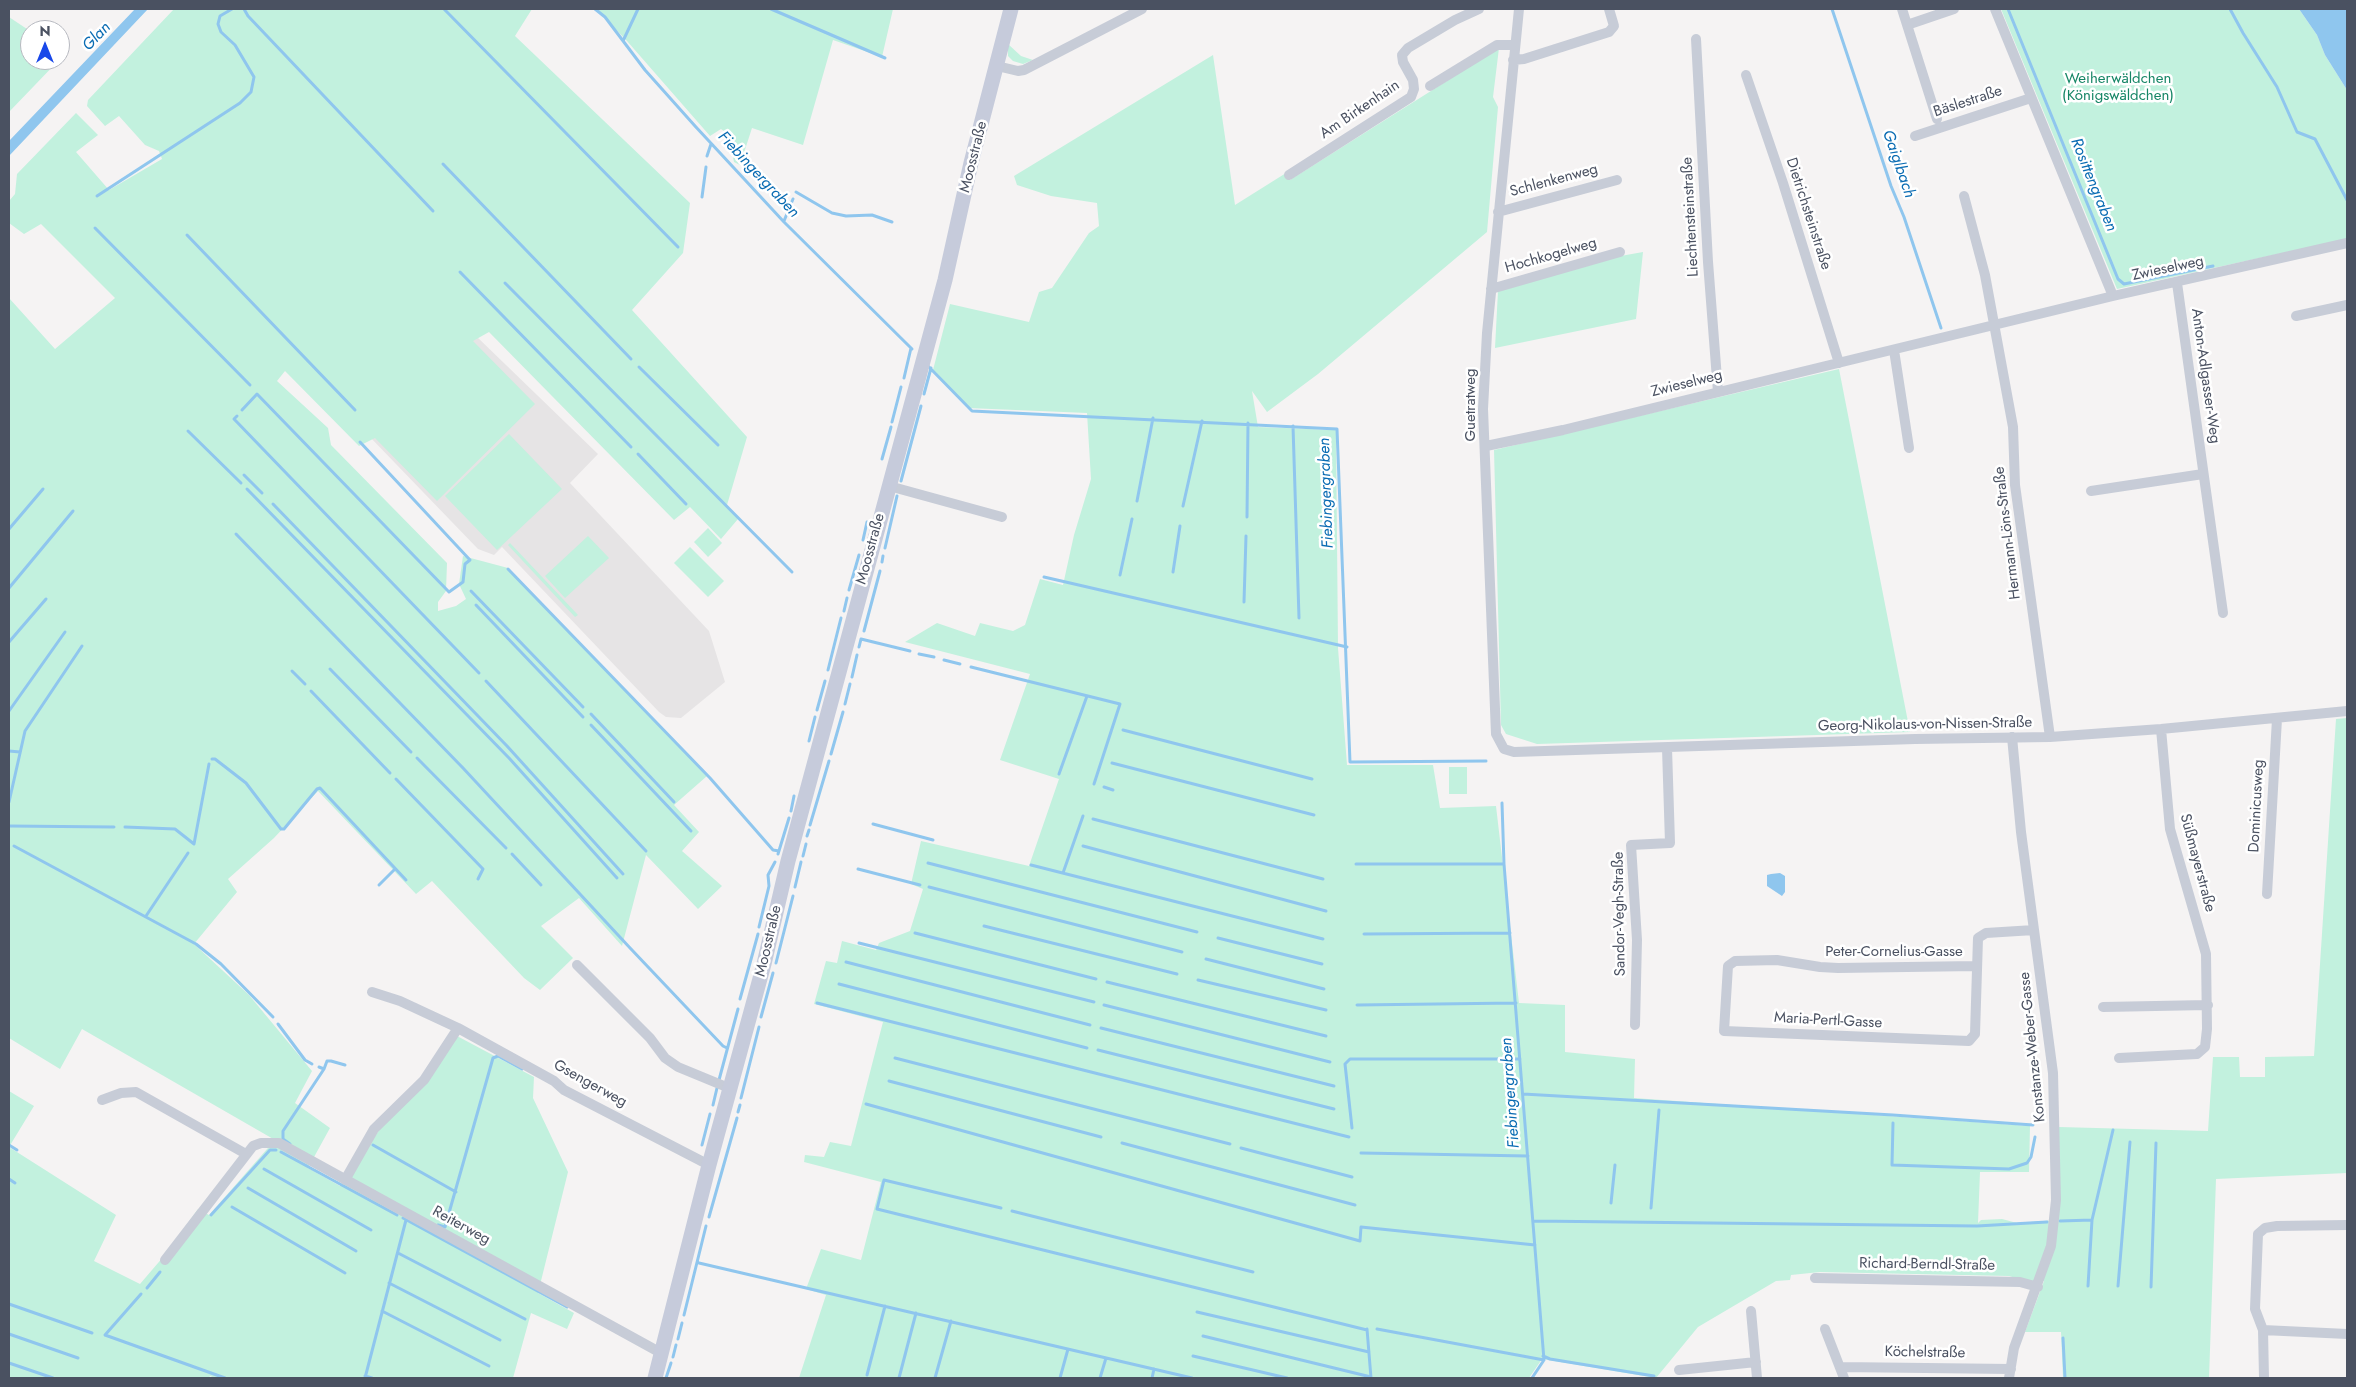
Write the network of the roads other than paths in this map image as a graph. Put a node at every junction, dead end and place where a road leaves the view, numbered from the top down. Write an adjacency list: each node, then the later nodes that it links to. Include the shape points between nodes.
1 (1011, 9): 13 (street, Moosstraße)
2 (1142, 9): 13 (street, via 1024,70)
3 (1479, 9): 19 (street, Am Birkenhain, via 1431,34 1402,55 1413,80 1411,97)
4 (1520, 9): 11 (street, Guetratweg)
5 (1609, 9): 12 (street, via 1614,26 1609,32 1524,60)
6 (1902, 9): 9 (street, Bäslestraße)
7 (1954, 9): 9 (street)
8 (1995, 9): 16 (street)
9 (1907, 25): 17 (street, Bäslestraße)
10 (1696, 40): 33 (street, Liechtensteinstraße)
11 (1515, 45): 12 (street, Guetratweg); 15 (street, via 1497,45)
12 (1513, 60): 22 (street, Guetratweg)
13 (997, 66): 37 (street, Moosstraße, via 945,280)
14 (1746, 75): 32 (street, Dietrichsteinstraße)
15 (1430, 86)
16 (2031, 98): 18 (street, Bäslestraße); 27 (street)
17 (1937, 120)
18 (1915, 136)
19 (1289, 175)
20 (1617, 180): 22 (street, Schlenkenweg)
21 (1964, 196): 30 (street)
22 (1498, 212): 26 (street, Guetratweg)
23 (2347, 243): 25 (street, Zwieselweg)
24 (1620, 252): 26 (street, Hochkogelweg)
25 (2177, 283): 27 (street, Zwieselweg); 36 (street, Anton-Adlgasser-Weg)
26 (1491, 289): 34 (street, Guetratweg, via 1483,409)
27 (2113, 296): 30 (street, Zwieselweg)
28 (2347, 304): 29 (street)
29 (2296, 316)
30 (1995, 325): 31 (street, Zwieselweg); 45 (street, Hermann-Löns-Straße, via 2013,427 2014,485)
31 (1894, 350): 32 (street, Zwieselweg); 35 (street)
32 (1839, 362): 33 (street, Zwieselweg)
33 (1718, 392): 34 (street, Zwieselweg)
34 (1486, 446): 47 (street, Guetratweg, via 1496,734)
35 (1909, 448)
36 (2203, 474): 38 (street); 40 (street, Anton-Adlgasser-Weg)
37 (889, 486): 39 (street); 59 (street, Moosstraße)
38 (2091, 491)
39 (1002, 517)
40 (2223, 613)
41 (2347, 711): 42 (street, Georg-Nikolaus-von-Nissen-Straße)
42 (2278, 719): 43 (street, Georg-Nikolaus-von-Nissen-Straße); 48 (street, Dominicusweg)
43 (2161, 730): 45 (street, Georg-Nikolaus-von-Nissen-Straße); 54 (street, Süßmayerstraße, via 2170,829 2206,954)
44 (2012, 737): 45 (street, Georg-Nikolaus-von-Nissen-Straße); 46 (street, Georg-Nikolaus-von-Nissen-Straße); 49 (street, Konstanze-Weber-Gasse)
45 (2050, 737)
46 (1666, 748): 47 (street, Georg-Nikolaus-von-Nissen-Straße, via 1514,752); 56 (street, Sandor-Vegh-Straße, via 1670,843 1632,845 1637,940)
47 (1504, 749)
48 (2267, 894)
49 (2034, 930): 51 (street, via 1981,934 1976,943); 67 (street, Konstanze-Weber-Gasse, via 2050,1044 2056,1130 2056,1210 2051,1246)
50 (577, 965): 59 (street, via 650,1038 665,1058 678,1067)
51 (1976, 966): 53 (street, Peter-Cornelius-Gasse, via 1838,968 1777,960 1735,960 1728,966); 53 (street, Maria-Pertl-Gasse, via 1975,1034 1964,1043 1724,1031)
52 (372, 992): 57 (street, Gsengerweg, via 400,1001)
53 (1726, 998)
54 (2208, 1004): 55 (street); 58 (street, Süßmayerstraße, via 2208,1029 2202,1052)
55 (2103, 1007)
56 (1635, 1025)
57 (458, 1028): 62 (street, Gsengerweg, via 554,1081 564,1090); 63 (street, via 424,1080 374,1129)
58 (2119, 1058)
59 (729, 1088): 62 (street, Moosstraße)
60 (102, 1100): 61 (street, via 136,1092)
61 (246, 1154): 63 (street, Reiterweg, via 261,1143 279,1143); 65 (street, Reiterweg)
62 (709, 1165): 72 (street, Moosstraße)
63 (345, 1180): 72 (street, Reiterweg)
64 (2347, 1225): 70 (street, via 2277,1226 2265,1228 2258,1234 2255,1309)
65 (165, 1260)
66 (1815, 1278): 67 (street, Richard-Berndl-Straße, via 2020,1282)
67 (2038, 1287): 76 (street, Konstanze-Weber-Gasse, via 2014,1348)
68 (1751, 1311): 73 (street)
69 (1825, 1329): 74 (street)
70 (2263, 1330): 71 (street); 80 (street)
71 (2347, 1334)
72 (661, 1353): 77 (street, Moosstraße)
73 (1756, 1362): 75 (street); 78 (street)
74 (1840, 1367): 76 (street, Köchelstraße); 79 (street)
75 (1679, 1370)
76 (2010, 1374)
77 (655, 1378)
78 (1757, 1378)
79 (1844, 1378)
80 (2264, 1378)

